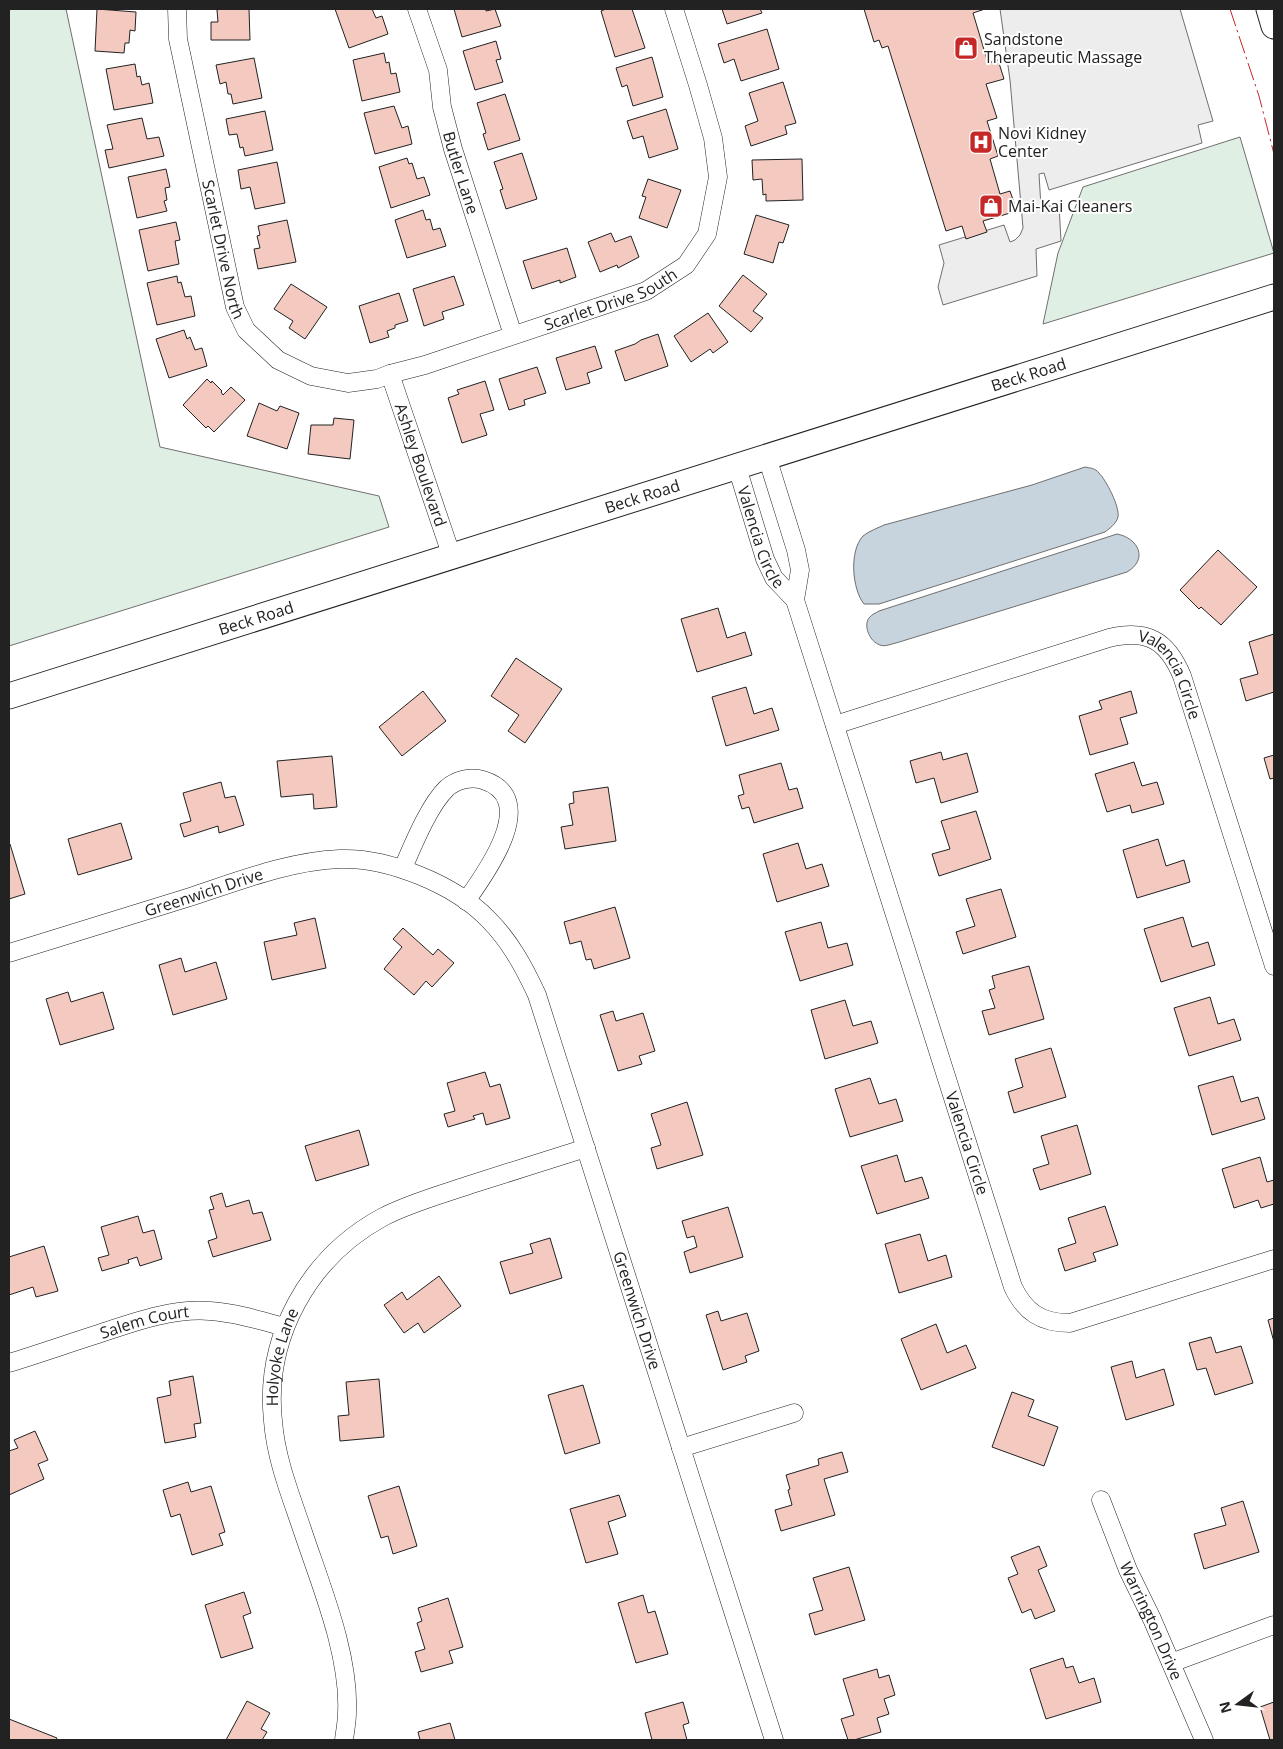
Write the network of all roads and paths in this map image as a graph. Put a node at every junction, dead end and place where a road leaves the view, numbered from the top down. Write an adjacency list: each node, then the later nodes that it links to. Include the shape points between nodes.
1 (178, 9): 8 (street, Scarlet Drive North, via 178,39 235,306 246,330 278,360 311,376 348,383)
2 (417, 9): 7 (street, Butler Lane, via 438,70 442,107 453,149)
3 (674, 9): 7 (street, Scarlet Drive South, via 712,138 718,177 707,234 686,265 646,291)
4 (1269, 9): 5 (main road)
5 (1274, 26)
6 (1274, 297): 9 (main road, Beck Road)
7 (514, 335): 8 (street, Scarlet Drive South)
8 (390, 374): 11 (street, Ashley Boulevard)
9 (767, 457): 10 (main road, Beck Road); 12 (street, Valencia Circle, via 800,570)
10 (737, 467): 11 (main road, Beck Road); 12 (street, Valencia Circle, via 765,559 774,578)
11 (452, 556): 13 (main road, Beck Road)
12 (795, 600): 14 (street, Valencia Circle)
13 (9, 696)
14 (835, 725): 18 (street, Valencia Circle, via 1108,638 1133,634 1151,638 1169,652 1182,676); 20 (street, Valencia Circle, via 1013,1287 1024,1307 1041,1318 1070,1322)
15 (403, 868): 16 (street, Greenwich Drive); 16 (street, via 434,804 448,786 472,778 494,785 508,804 507,831); 17 (street, Greenwich Drive, via 342,858 291,866)
16 (466, 901): 19 (street, Greenwich Drive, via 487,918 525,969 537,995)
17 (9, 953)
18 (1274, 966)
19 (586, 1148): 21 (street, Holyoke Lane, via 383,1217 325,1262 297,1301); 24 (street, Greenwich Drive)
20 (1274, 1260)
21 (284, 1327): 22 (street, Salem Court, via 240,1314 180,1312 124,1325); 28 (street, Holyoke Lane, via 271,1394 272,1422 281,1464 342,1658 347,1712)
22 (9, 1363)
23 (794, 1413): 24 (street)
24 (681, 1448): 29 (street, Greenwich Drive)
25 (1101, 1500): 27 (street, Warrington Drive)
26 (1274, 1625): 27 (street)
27 (1170, 1663): 30 (street, Warrington Drive)
28 (344, 1740)
29 (774, 1740)
30 (1204, 1740)

